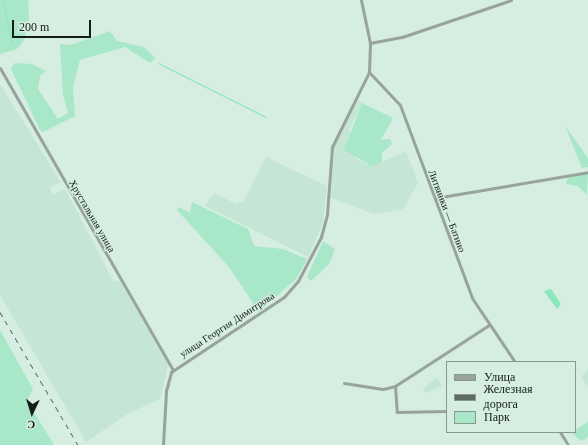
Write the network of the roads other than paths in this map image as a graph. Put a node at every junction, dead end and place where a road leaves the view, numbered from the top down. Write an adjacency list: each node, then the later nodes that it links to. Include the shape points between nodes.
1 (361, 0): 3 (street, улица Георгия Димитрова)
2 (511, 0): 3 (street, via 402,38)
3 (370, 43): 5 (street, улица Георгия Димитрова)
4 (0, 68): 10 (street, Хрустальная улица)
5 (369, 72): 7 (street, Литвинки — Батино, via 399,104); 10 (street, улица Георгия Димитрова, via 333,143 325,226 296,283 277,303)
6 (588, 172): 7 (street)
7 (435, 198): 8 (street, Литвинки — Батино, via 471,295)
8 (488, 325): 9 (street, Литвинки — Батино); 12 (street)
9 (514, 361)
10 (173, 370): 15 (street, via 166,387)
11 (344, 382): 12 (street, via 383,389)
12 (395, 386): 13 (street, via 397,412)
13 (446, 410)
14 (561, 433): 16 (street)
15 (163, 445)
16 (568, 445)

